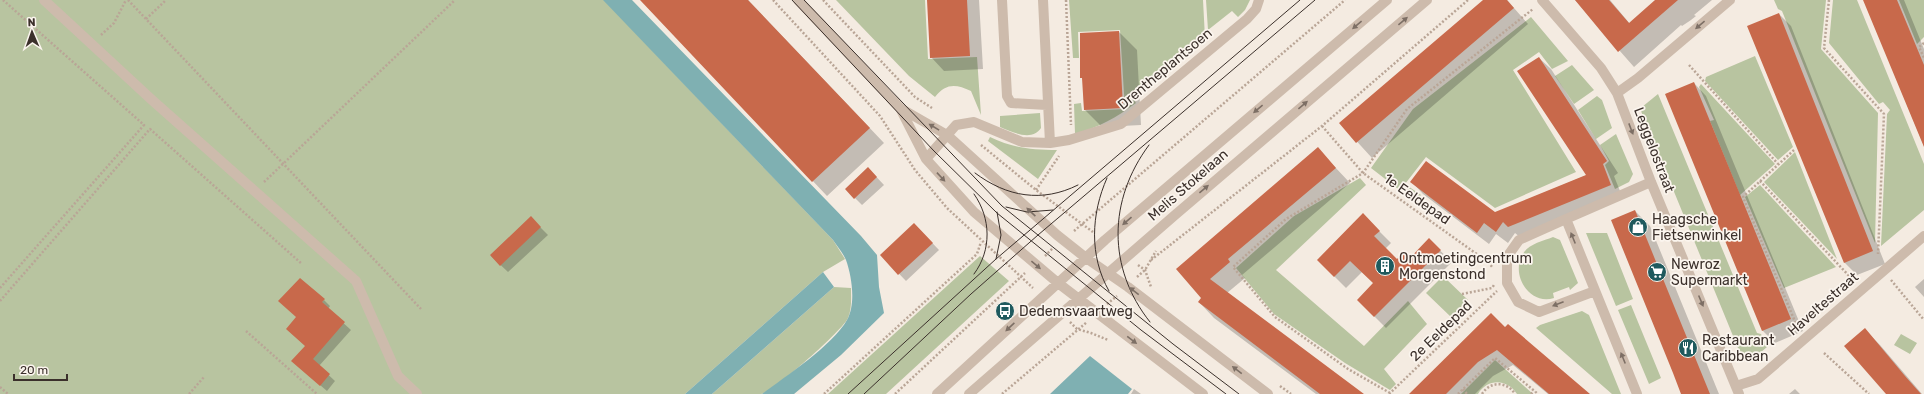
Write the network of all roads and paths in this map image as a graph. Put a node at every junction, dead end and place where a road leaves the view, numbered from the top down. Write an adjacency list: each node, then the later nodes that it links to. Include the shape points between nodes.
1 (3, 0): 60 (path, via 144,124)
2 (44, 0): 21 (street)
3 (127, 0): 19 (path); 21 (path, via 114,23)
4 (166, 0): 19 (path)
5 (455, 0): 35 (path)
6 (798, 0): 26 (street)
7 (823, 0): 27 (path, via 915,97)
8 (1002, 0): 25 (street, via 1007,96 1011,103)
9 (1043, 0): 25 (street)
10 (1066, 0): 30 (path)
11 (1259, 0): 30 (street, Drentheplantsoen, via 1256,9 1247,19 1121,124)
12 (1345, 0): 43 (path)
13 (1387, 0): 46 (street, Melis Stokelaan, one-way to 46)
14 (1427, 0): 49 (street, Melis Stokelaan, one-way to 14)
15 (1468, 0): 28 (path)
16 (1730, 0): 24 (street, one-way to 24)
17 (1829, 0): 48 (path, via 1824,48 1884,114)
18 (1542, 1): 24 (street, Leggelostraat, via 1601,68); 37 (path, via 1407,109)
19 (146, 19): 35 (path)
20 (1924, 43): 22 (path, via 1920,47)
21 (92, 44): 40 (street)
22 (1924, 58)
23 (1688, 65): 36 (path)
24 (1617, 93): 38 (street, Leggelostraat, one-way to 38)
25 (1047, 104): 32 (street)
26 (900, 108): 29 (street, one-way to 26); 34 (street)
27 (933, 109)
28 (1322, 126): 37 (path, 1e Eeldepad); 53 (path, via 1151,260)
29 (947, 135): 32 (street, Drentheplantsoen, via 956,125 974,122 1022,142); 34 (street, Drentheplantsoen); 45 (street, one-way to 29)
30 (1070, 140): 32 (street, Drentheplantsoen); 41 (path)
31 (979, 143): 41 (path)
32 (1050, 143)
33 (1794, 150): 36 (path)
34 (926, 159): 52 (street, one-way to 52, via 974,212)
35 (283, 164): 40 (path); 66 (path)
36 (1778, 164): 39 (path)
37 (1363, 173): 57 (path, 1e Eeldepad, via 1488,262); 90 (path, via 1286,219 1233,267 1275,317 1348,369)
38 (1651, 182): 42 (street); 77 (street, Leggelostraat, one-way to 77)
39 (1760, 182): 56 (path); 69 (path, via 1743,197)
40 (254, 190): 81 (street, via 356,282 398,376)
41 (1036, 190): 43 (path)
42 (1566, 219): 57 (street, via 1519,240 1507,257); 62 (street, one-way to 42)
43 (1082, 225): 45 (path); 46 (path)
44 (1924, 236): 54 (street, Haveltestraat)
45 (1064, 240): 50 (street); 52 (path)
46 (1105, 240): 50 (street, Melis Stokelaan)
47 (982, 242): 82 (path, via 977,254)
48 (1878, 254)
49 (1127, 256): 53 (path); 55 (street, Melis Stokelaan)
50 (1086, 258): 55 (street); 58 (street, Melis Stokelaan)
51 (302, 264): 65 (path, via 150,129)
52 (1036, 265): 58 (street, one-way to 58); 83 (path)
53 (1145, 270): 59 (path); 61 (path)
54 (1884, 271): 68 (path); 77 (street, Haveltestraat, via 1758,378)
55 (1108, 274): 59 (street); 64 (street, Melis Stokelaan)
56 (1851, 278)
57 (1504, 280): 62 (street, one-way to 57, via 1539,312 1518,302); 63 (path, via 1492,288); 90 (path, 2e Eeldepad)
58 (1058, 283): 64 (street); 84 (street, Melis Stokelaan, one-way to 84)
59 (1128, 286): 67 (path); 88 (street, one-way to 59)
60 (0, 288)
61 (1152, 288)
62 (1595, 291): 97 (street, one-way to 62)
63 (1462, 294)
64 (1078, 299): 67 (street); 85 (street, Melis Stokelaan)
65 (0, 300)
66 (421, 309)
67 (1097, 313): 86 (path); 87 (street, one-way to 87)
68 (1924, 320)
69 (1796, 324)
70 (246, 331): 80 (path)
71 (1824, 353): 98 (path)
72 (204, 377): 79 (path)
73 (1279, 385): 89 (path)
74 (0, 387): 78 (path)
75 (1463, 389): 76 (path, via 1494,358); 91 (path); 92 (path)
76 (1534, 390): 95 (path); 96 (path)
77 (1738, 390)
78 (8, 394)
79 (189, 394)
80 (317, 394)
81 (417, 394)
82 (824, 394)
83 (895, 394)
84 (937, 394)
85 (969, 394)
86 (1002, 394)
87 (1203, 394)
88 (1268, 394)
89 (1291, 394)
90 (1390, 394)
91 (1458, 394)
92 (1467, 394)
93 (1482, 394): 94 (path, via 1487,388 1499,384 1510,388)
94 (1515, 394)
95 (1531, 394)
96 (1538, 394)
97 (1637, 394)
98 (1869, 394)

